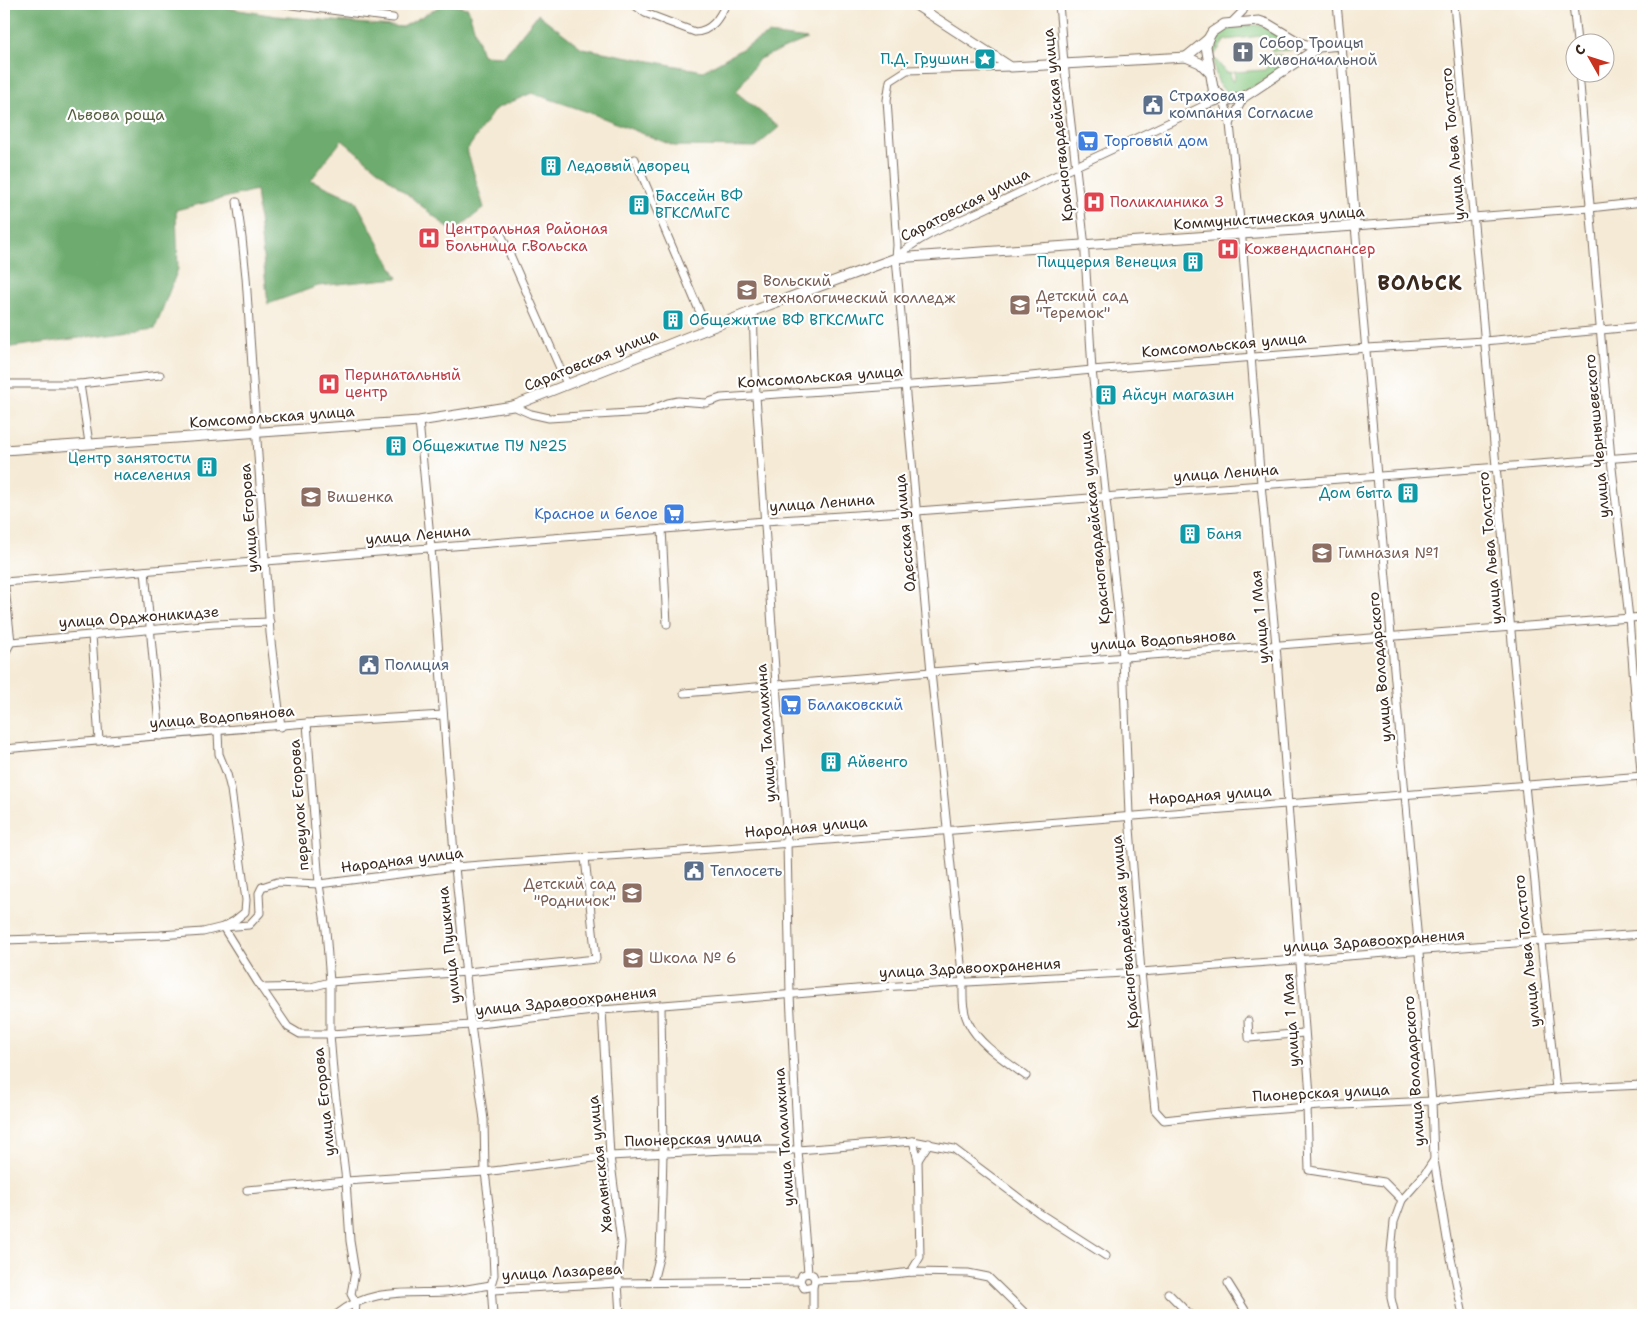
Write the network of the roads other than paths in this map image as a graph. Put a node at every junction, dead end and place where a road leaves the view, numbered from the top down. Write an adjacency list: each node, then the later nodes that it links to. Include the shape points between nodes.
1 (284, 4): 10 (street)
2 (633, 4): 3 (street, via 645,13 695,32 712,26)
3 (726, 4)
4 (914, 4): 20 (main road)
5 (1059, 4): 19 (street, Красногвардейская улица)
6 (1246, 4): 11 (street)
7 (1337, 4): 15 (street, улица Володарского)
8 (1454, 4): 33 (street, улица Льва Толстого)
9 (1573, 4): 12 (street)
10 (393, 18)
11 (1232, 22): 13 (main road, via 1218,28); 14 (main road, via 1259,21)
12 (1576, 32)
13 (1208, 39): 17 (main road); 21 (main road)
14 (1300, 43): 16 (main road); 18 (main road)
15 (1341, 45): 16 (main road); 34 (main road, улица Володарского)
16 (1319, 47): 18 (main road)
17 (1186, 57): 19 (main road); 21 (main road, via 1200,63)
18 (1300, 59): 24 (main road)
19 (1064, 63): 20 (main road); 29 (street, Красногвардейская улица)
20 (1011, 67): 38 (street, Одесская улица, via 907,70 890,81 887,106)
21 (1209, 72): 23 (main road)
22 (1580, 82): 32 (street, улица Чернышевского)
23 (1213, 88): 25 (main road); 26 (street)
24 (1244, 97): 25 (main road); 27 (street)
25 (1224, 99): 26 (street, Саратовская улица); 27 (street, улица 1 Мая)
26 (1203, 106): 29 (street, Саратовская улица)
27 (1230, 124): 36 (street, улица 1 Мая)
28 (636, 159): 41 (street)
29 (1076, 165): 37 (street, Красногвардейская улица); 38 (street, Саратовская улица, via 908,246)
30 (237, 202): 55 (street, улица Егорова)
31 (1643, 202): 32 (street, Коммунистическая улица)
32 (1590, 208): 33 (street, Коммунистическая улица); 42 (street, улица Чернышевского)
33 (1473, 217): 34 (street, Коммунистическая улица); 43 (street, улица Льва Толстого)
34 (1355, 226): 36 (main road, Коммунистическая улица); 44 (street, улица Володарского)
35 (500, 232): 50 (street)
36 (1242, 234): 37 (main road, Коммунистическая улица); 45 (street, улица 1 Мая)
37 (1085, 246): 38 (main road, Коммунистическая улица); 46 (street, Красногвардейская улица)
38 (896, 258): 39 (main road, Саратовская улица); 51 (street, Одесская улица)
39 (752, 311): 41 (main road, Саратовская улица); 52 (street, улица Талалихина)
40 (1643, 326): 42 (street, Комсомольская улица)
41 (707, 329): 50 (main road, Саратовская улица)
42 (1601, 330): 43 (street, Комсомольская улица); 59 (street, улица Чернышевского)
43 (1485, 341): 44 (street, Комсомольская улица); 60 (street, улица Льва Толстого)
44 (1367, 348): 45 (street, Комсомольская улица); 61 (street, улица Володарского)
45 (1252, 357): 46 (street, Комсомольская улица); 62 (street, улица 1 Мая)
46 (1092, 370): 51 (street, Комсомольская улица); 63 (street, Красногвардейская улица)
47 (160, 374): 49 (street)
48 (5, 384): 49 (street)
49 (80, 384): 56 (street)
50 (567, 384): 53 (main road, Саратовская улица)
51 (905, 384): 52 (street, Комсомольская улица); 64 (street, Одесская улица)
52 (756, 396): 53 (street, Комсомольская улица, via 721,398 706,403 678,401 645,412 549,418); 65 (street, улица Талалихина)
53 (513, 406): 54 (main road, Комсомольская улица)
54 (419, 421): 55 (main road, Комсомольская улица); 67 (street, улица Пушкина)
55 (257, 432): 56 (main road, Комсомольская улица); 68 (street, улица Егорова)
56 (89, 444): 57 (main road, Комсомольская улица)
57 (4, 450)
58 (1643, 456): 59 (street, улица Ленина)
59 (1611, 459): 60 (street, улица Ленина); 73 (street, улица Чернышевского)
60 (1496, 468): 61 (street, улица Ленина); 76 (street, улица Льва Толстого)
61 (1377, 475): 62 (street, улица Ленина); 79 (street, улица Володарского)
62 (1261, 484): 63 (street, улица Ленина); 81 (street, улица 1 Мая)
63 (1106, 495): 64 (street, улица Ленина); 83 (street, Красногвардейская улица)
64 (917, 511): 65 (street, улица Ленина); 84 (street, Одесская улица)
65 (765, 521): 66 (street, улица Ленина); 85 (street, улица Талалихина)
66 (662, 529): 67 (street, улица Ленина); 75 (street)
67 (431, 548): 68 (street, улица Ленина); 87 (street, улица Пушкина)
68 (266, 562): 69 (street, улица Ленина); 74 (street, улица Егорова)
69 (145, 571): 71 (street, улица Ленина); 77 (street)
70 (4, 578): 71 (street)
71 (4, 582): 80 (street)
72 (1643, 617): 73 (street, улица Водопьянова)
73 (1629, 618): 76 (street, улица Водопьянова); 94 (street, улица Чернышевского)
74 (270, 622): 77 (street, улица Орджоникидзе); 89 (street, улица Егорова)
75 (667, 624)
76 (1511, 627): 79 (street, улица Водопьянова); 95 (street, улица Льва Толстого)
77 (150, 630): 78 (street, улица Орджоникидзе); 91 (street)
78 (92, 635): 80 (street, улица Орджоникидзе); 92 (street)
79 (1392, 636): 81 (street, улица Водопьянова); 96 (street, улица Володарского)
80 (10, 642): 82 (street)
81 (1276, 645): 83 (street, улица Водопьянова); 98 (street, улица 1 Мая)
82 (4, 655)
83 (1123, 657): 84 (street, улица Водопьянова); 99 (street, Красногвардейская улица)
84 (931, 672): 85 (street, улица Водопьянова); 100 (street, Одесская улица)
85 (777, 685): 86 (street, улица Водопьянова); 101 (street, улица Талалихина)
86 (684, 694)
87 (443, 715): 88 (street, улица Водопьянова); 103 (street, улица Пушкина)
88 (307, 723): 89 (street, улица Водопьянова); 104 (street, переулок Егорова)
89 (280, 726): 90 (street, улица Водопьянова)
90 (218, 732): 91 (street, улица Водопьянова); 105 (street, via 219,754 231,790 246,900 245,912)
91 (160, 736): 92 (street, улица Водопьянова)
92 (99, 741): 93 (street, улица Водопьянова)
93 (4, 749)
94 (1642, 776): 95 (street, Народная улица); 97 (street, улица Чернышевского)
95 (1525, 785): 96 (street, Народная улица); 108 (street, улица Льва Толстого)
96 (1405, 794): 98 (street, Народная улица); 109 (street, улица Володарского)
97 (1643, 798)
98 (1288, 804): 99 (street, Народная улица); 110 (street, улица 1 Мая)
99 (1129, 815): 100 (street, Народная улица); 112 (street, Красногвардейская улица)
100 (947, 829): 101 (street, Народная улица); 115 (street, Одесская улица)
101 (787, 842): 102 (street, Народная улица); 116 (street, улица Талалихина)
102 (585, 858): 103 (street, Народная улица); 111 (street, via 596,959)
103 (455, 867): 104 (street, Народная улица); 111 (street, улица Пушкина)
104 (319, 884): 105 (street, Народная улица, via 277,882 262,887 258,893 260,913 249,925); 113 (street, улица Егорова)
105 (223, 927): 107 (street, Народная улица, via 160,935); 114 (street)
106 (1643, 934): 108 (street, улица Здравоохранения)
107 (4, 940)
108 (1540, 941): 109 (street, улица Здравоохранения); 125 (street, улица Льва Толстого)
109 (1419, 951): 110 (street, улица Здравоохранения); 126 (street, улица Володарского)
110 (1300, 960): 112 (street, улица Здравоохранения); 121 (street, улица 1 Мая)
111 (466, 972): 113 (street); 120 (street, улица Пушкина)
112 (1141, 972): 115 (street, улица Здравоохранения); 128 (street, Красногвардейская улица)
113 (330, 982): 114 (street, via 285,989 264,988); 122 (street, улица Егорова)
114 (258, 983): 122 (street, улица Здравоохранения, via 288,1027 300,1034)
115 (963, 983): 116 (street, улица Здравоохранения); 123 (street, Одесская улица, via 963,1005 968,1022 982,1040)
116 (790, 995): 117 (street, улица Здравоохранения); 131 (street, улица Талалихина)
117 (660, 1005): 118 (street, улица Здравоохранения); 132 (street)
118 (602, 1010): 120 (street, улица Здравоохранения); 133 (street, Хвалынская улица)
119 (1248, 1022): 121 (street, via 1249,1038)
120 (471, 1025): 122 (street, улица Здравоохранения); 136 (street, улица Пушкина, via 484,1120)
121 (1304, 1033): 127 (street, улица 1 Мая, via 1310,1095)
122 (330, 1034): 137 (street, улица Егорова)
123 (1026, 1076)
124 (1643, 1085): 125 (street, Пионерская улица)
125 (1556, 1089): 126 (street, Пионерская улица)
126 (1432, 1101): 127 (street, Пионерская улица); 135 (street, улица Володарского)
127 (1307, 1107): 128 (street, Пионерская улица, via 1164,1120); 139 (street, улица 1 Мая, via 1309,1170 1384,1182)
128 (1154, 1110)
129 (913, 1141): 130 (street, Пионерская улица); 131 (street, Пионерская улица); 134 (street)
130 (929, 1143): 134 (street); 140 (street, Пионерская улица, via 954,1149 1039,1213)
131 (798, 1150): 132 (street, Пионерская улица); 142 (street, улица Талалихина)
132 (663, 1152): 133 (street, Пионерская улица); 145 (street, via 660,1254)
133 (610, 1156): 136 (street, Пионерская улица); 144 (street, Хвалынская улица, via 621,1242)
134 (918, 1160): 141 (street, via 920,1257)
135 (1434, 1160): 139 (street, улица Володарского); 160 (street)
136 (486, 1172): 137 (street, Пионерская улица); 148 (street, улица Пушкина, via 494,1275)
137 (346, 1181): 138 (street, Пионерская улица); 150 (street, улица Егорова, via 355,1272 351,1294)
138 (248, 1190)
139 (1402, 1200): 159 (street, улица Володарского, via 1394,1222 1391,1251 1391,1298)
140 (1106, 1256)
141 (911, 1272): 146 (street); 156 (street, via 968,1273 988,1277)
142 (808, 1273): 143 (street, via 802,1275); 146 (street, via 813,1275)
143 (800, 1281): 145 (street, улица Лазарева); 146 (street, via 804,1288)
144 (618, 1282): 145 (street, улица Лазарева); 148 (street, улица Лазарева); 154 (street, Хвалынская улица)
145 (652, 1282)
146 (814, 1283): 155 (street)
147 (1228, 1283): 158 (street)
148 (492, 1287): 150 (street, улица Лазарева, via 381,1294); 153 (street, улица Пушкина)
149 (1168, 1293): 157 (street)
150 (356, 1303): 151 (street, улица Лазарева); 152 (street, улица Егорова)
151 (336, 1315)
152 (354, 1315)
153 (494, 1315)
154 (620, 1315)
155 (814, 1315)
156 (1027, 1315)
157 (1190, 1315)
158 (1248, 1315)
159 (1395, 1315)
160 (1463, 1315)

